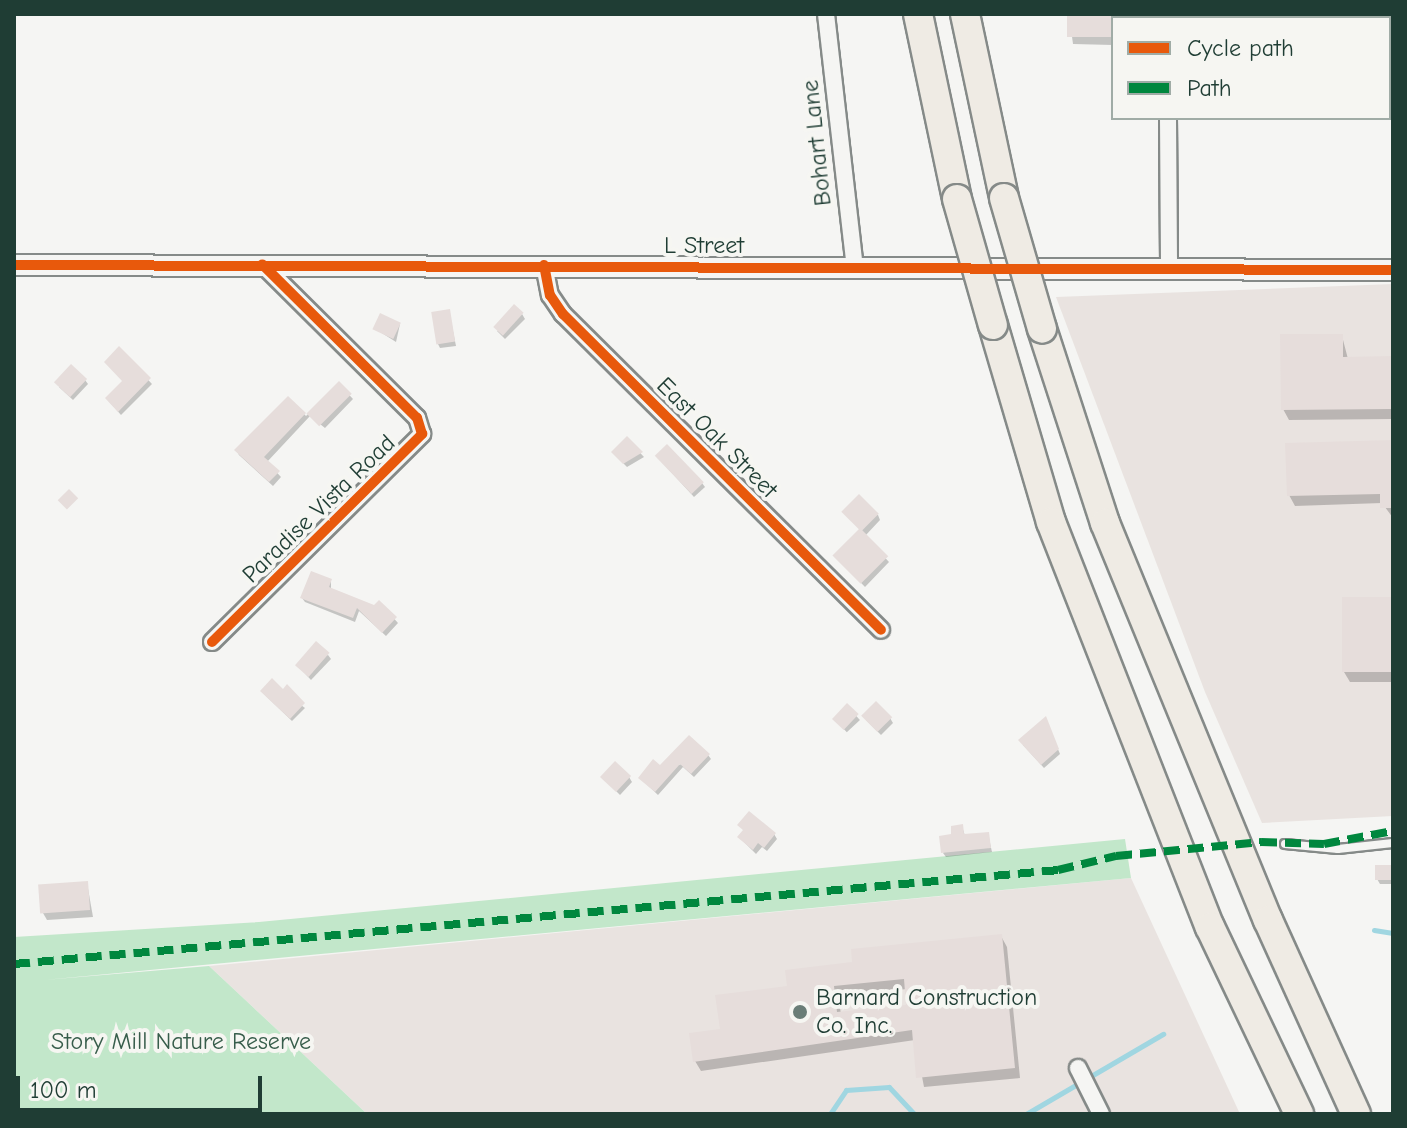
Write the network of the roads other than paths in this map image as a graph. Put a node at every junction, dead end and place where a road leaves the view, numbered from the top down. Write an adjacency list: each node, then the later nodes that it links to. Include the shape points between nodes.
1 (826, 14): 8 (street, Bohart Lane)
2 (918, 14): 17 (highway, bridge, via 957,199 1051,522 1210,927)
3 (965, 14): 18 (highway, bridge, via 1004,198 1105,523 1200,761)
4 (1168, 120): 9 (street)
5 (262, 264): 6 (street, L Street); 7 (street, L Street); 12 (street, Paradise Vista Road, via 417,418 422,434)
6 (14, 265)
7 (544, 265): 8 (street, L Street); 11 (street, East Oak Street, via 550,295 563,314)
8 (855, 267): 9 (street, L Street)
9 (1169, 269): 10 (street, L Street)
10 (1393, 270)
11 (881, 630)
12 (212, 642)
13 (1393, 843): 14 (lane, via 1338,849)
14 (1285, 844)
15 (1078, 1068): 16 (street)
16 (1099, 1110)
17 (1299, 1114)
18 (1356, 1114)

